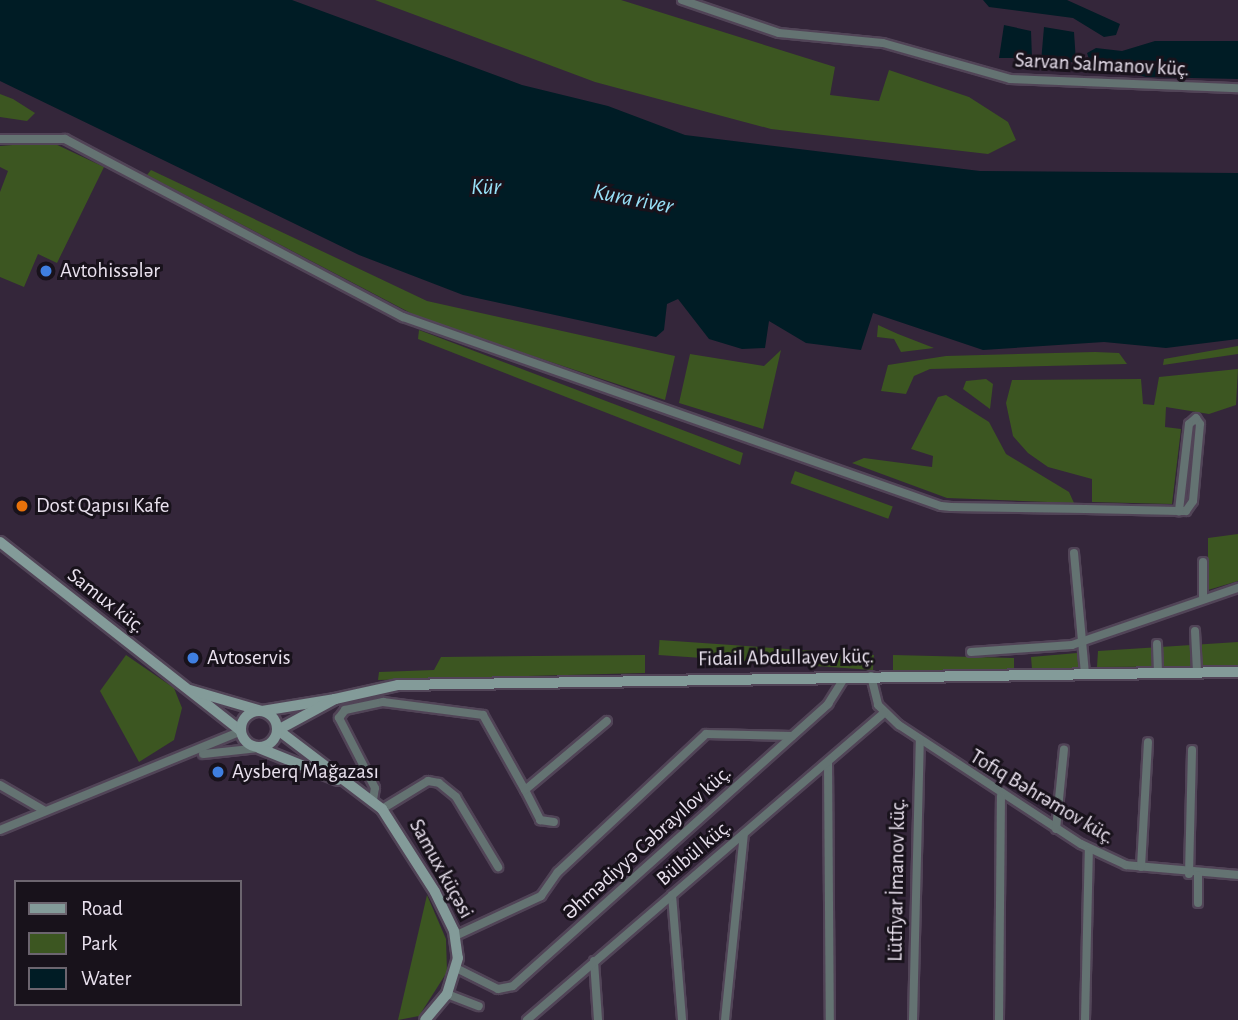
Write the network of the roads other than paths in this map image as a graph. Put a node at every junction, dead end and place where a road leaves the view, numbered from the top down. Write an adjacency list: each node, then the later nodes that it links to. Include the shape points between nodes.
1 (682, 0): 2 (street, Sarvan Salmanov küç., via 779,33 883,43 1010,79)
2 (1238, 88)
3 (0, 139): 4 (street, via 65,139 403,317 923,500 951,507)
4 (1179, 511): 4 (street, via 1193,501 1200,424 1196,418 1189,424)
5 (0, 542): 20 (street, Samux küç.)
6 (1074, 553): 11 (street)
7 (1203, 562): 9 (street)
8 (1238, 588): 9 (street)
9 (1203, 599): 11 (street)
10 (1195, 631): 15 (street)
11 (1082, 642): 13 (street, via 1020,653); 17 (street)
12 (1157, 644): 14 (street)
13 (971, 652)
14 (1158, 672): 15 (street, Fidail Abdullayev küç.); 17 (street, Fidail Abdullayev küç.)
15 (1197, 672): 16 (street, Fidail Abdullayev küç.)
16 (1238, 672)
17 (1085, 673): 18 (street, Fidail Abdullayev küç.)
18 (871, 676): 19 (street, Fidail Abdullayev küç.); 23 (street)
19 (844, 678): 21 (street, Fidail Abdullayev küç., via 398,685); 27 (street, Əhmədiyyə Cəbrayılov küç., via 828,704)
20 (190, 690): 22 (street); 26 (street, Samux küç.)
21 (335, 699): 22 (street); 25 (street)
22 (262, 711): 25 (street); 26 (street, via 247,716)
23 (884, 713): 28 (street, Tofiq Bəhrəmov küç.); 34 (street, Bülbül küç.)
24 (607, 721): 37 (street)
25 (278, 730): 30 (street, via 270,745); 36 (street)
26 (241, 731): 30 (street); 33 (street)
27 (792, 736): 53 (street, via 706,734 558,872 541,896); 55 (street, Əhmədiyyə Cəbrayılov küç., via 513,986 498,989)
28 (920, 740): 38 (street, Tofiq Bəhrəmov küç.); 64 (street, Lütfiyar İmanov küç.)
29 (1148, 742): 48 (street)
30 (259, 748): 33 (street); 36 (street)
31 (1064, 749): 44 (street)
32 (1192, 750): 49 (street)
33 (190, 757): 41 (street)
34 (828, 762): 45 (street, Bülbül küç.); 63 (street)
35 (0, 785): 41 (street)
36 (354, 786): 39 (street, Samux küçəsi)
37 (525, 790): 39 (street, via 483,715 383,702 345,710 339,718 375,788); 42 (street, via 540,820)
38 (1001, 796): 44 (street, Tofiq Bəhrəmov küç.); 65 (street)
39 (373, 800): 40 (street, Samux küçəsi)
40 (382, 809): 47 (street, via 428,781 439,783 456,797); 53 (street, Samux küçəsi)
41 (45, 811): 43 (street)
42 (554, 822)
43 (0, 830)
44 (1056, 830): 46 (street, Tofiq Bəhrəmov küç.)
45 (744, 834): 51 (street, Bülbül küç.); 62 (street)
46 (1090, 849): 48 (street, Tofiq Bəhrəmov küç.); 66 (street)
47 (498, 867)
48 (1141, 867): 49 (street, Tofiq Bəhrəmov küç.)
49 (1194, 874): 50 (street, Tofiq Bəhrəmov küç.); 52 (street)
50 (1238, 875)
51 (672, 894): 54 (street, Bülbül küç.); 61 (street)
52 (1198, 903)
53 (455, 936): 55 (street, Samux küçəsi)
54 (594, 961): 59 (street, Bülbül küç.); 60 (street)
55 (456, 968): 56 (street, Samux küçəsi)
56 (447, 994): 57 (street); 58 (street, Samux küçəsi)
57 (479, 1006)
58 (425, 1020)
59 (527, 1020)
60 (598, 1020)
61 (682, 1020)
62 (724, 1020)
63 (830, 1020)
64 (913, 1020)
65 (999, 1020)
66 (1085, 1020)

